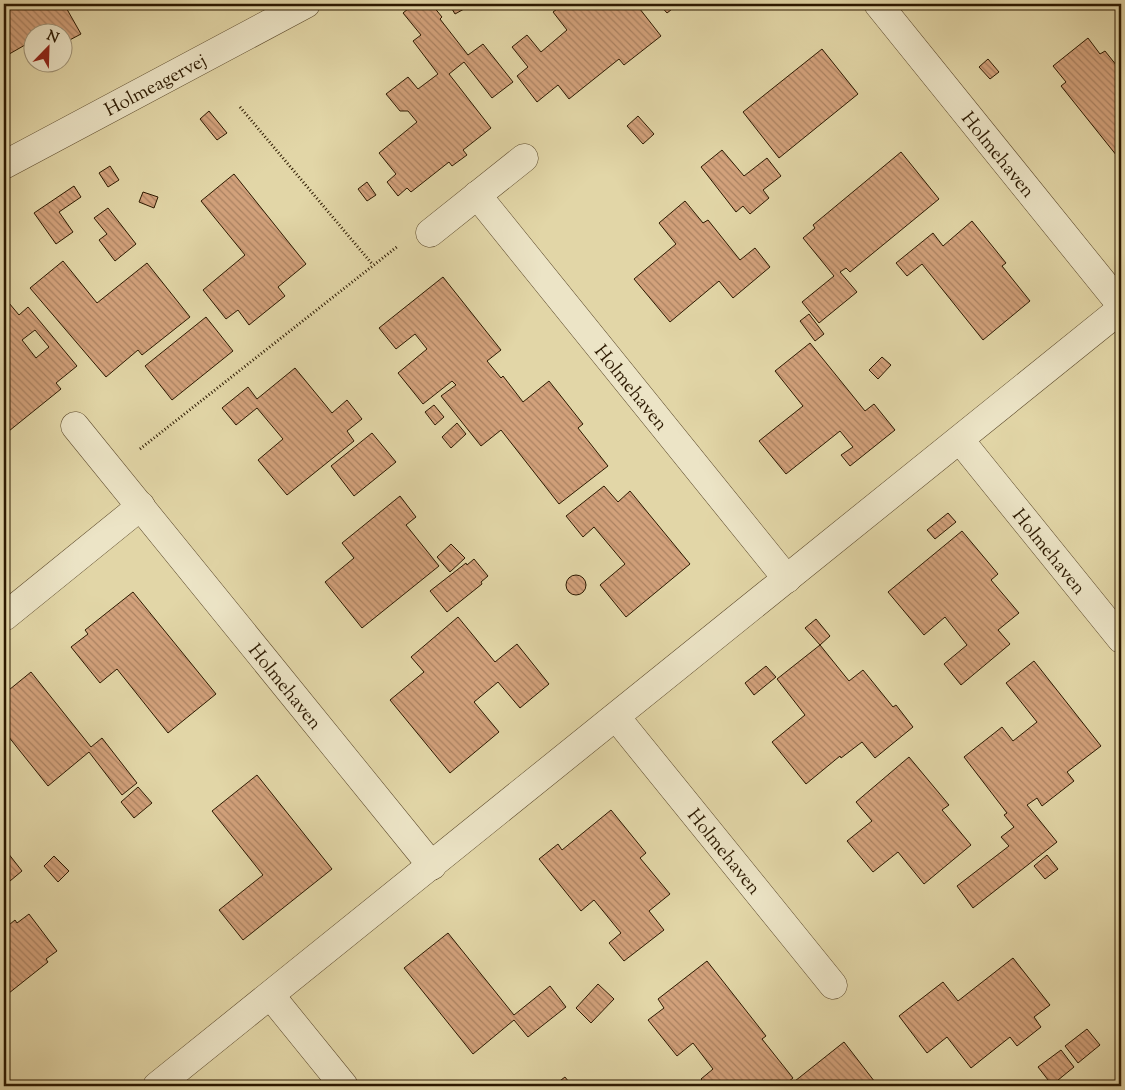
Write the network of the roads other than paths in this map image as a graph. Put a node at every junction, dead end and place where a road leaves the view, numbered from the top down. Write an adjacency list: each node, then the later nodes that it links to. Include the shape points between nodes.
1 (306, 4): 4 (street, Holmeagervej)
2 (878, 4): 7 (street, Holmehaven)
3 (524, 158): 5 (street)
4 (4, 165)
5 (477, 195): 6 (street); 12 (street, Holmehaven)
6 (430, 233)
7 (1121, 305)
8 (1121, 309): 10 (street)
9 (75, 426): 11 (street, Holmehaven)
10 (960, 440): 12 (street); 14 (street, Holmehaven)
11 (141, 506): 13 (street); 16 (street, Holmehaven)
12 (788, 579): 15 (street)
13 (4, 617)
14 (1121, 639)
15 (616, 717): 16 (street); 17 (street, Holmehaven)
16 (432, 866): 18 (street)
17 (833, 985)
18 (271, 996): 19 (street); 20 (street)
19 (157, 1086)
20 (344, 1086)

